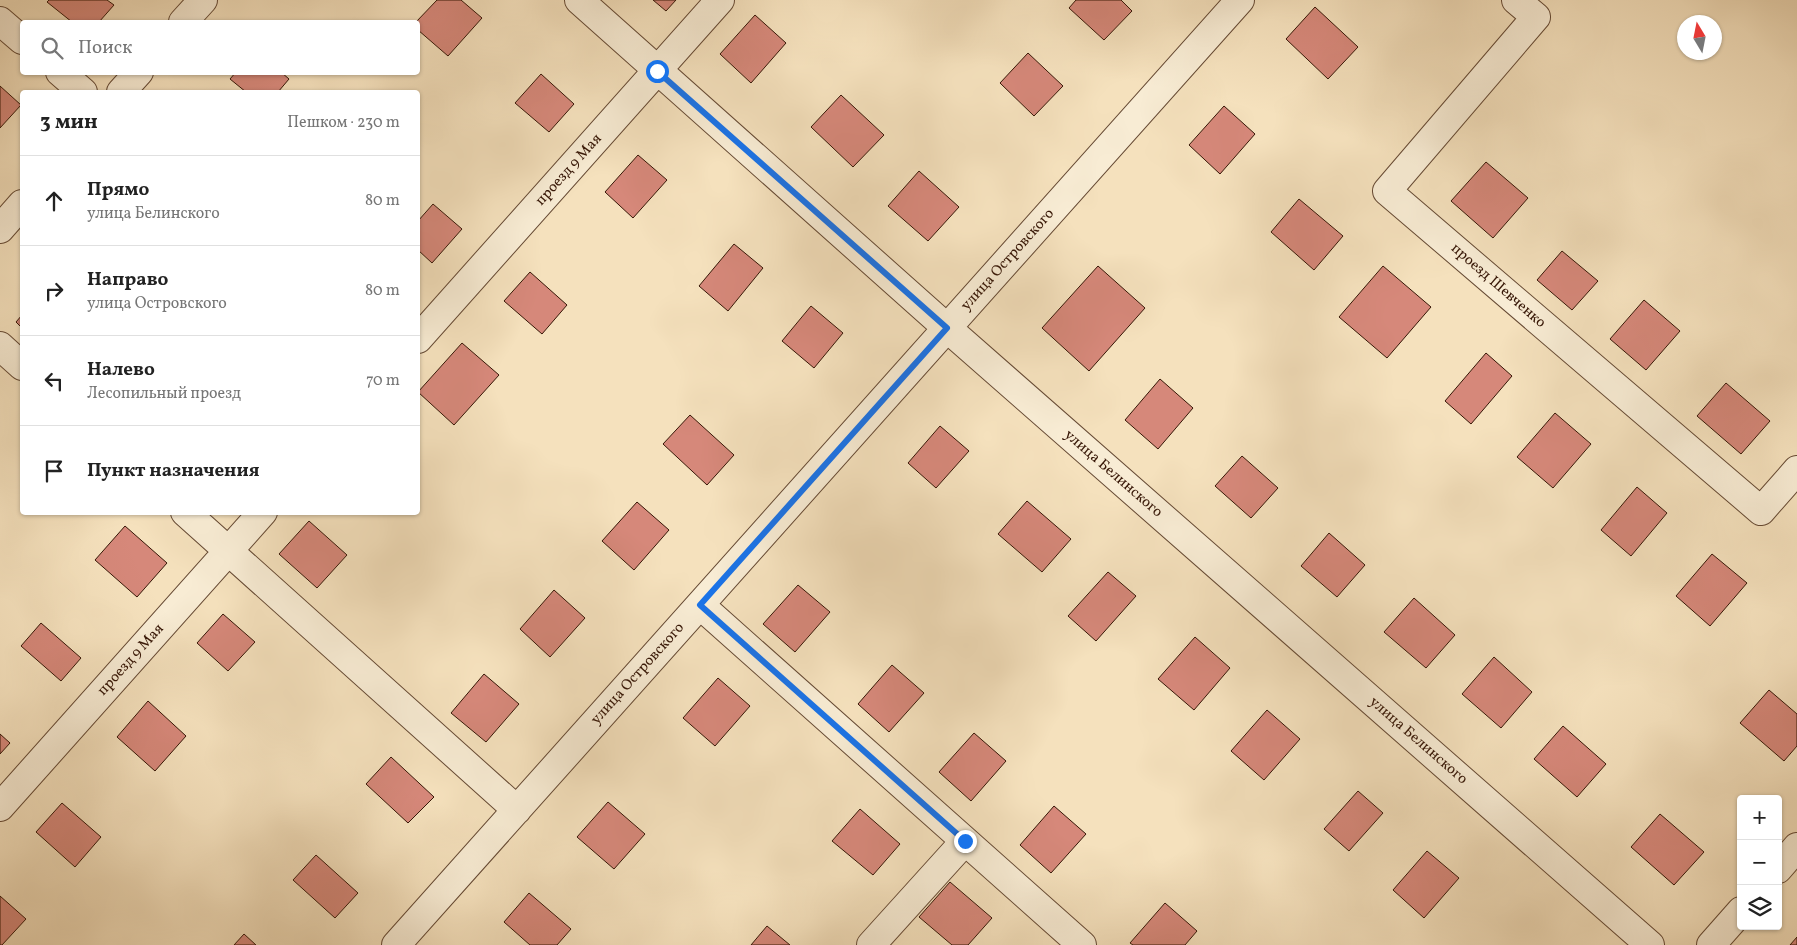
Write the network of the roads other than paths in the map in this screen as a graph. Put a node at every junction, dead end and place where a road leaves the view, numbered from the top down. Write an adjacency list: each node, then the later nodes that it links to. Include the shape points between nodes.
1 (203, 0): 6 (street)
2 (578, 0): 9 (street, улица Белинского)
3 (720, 0): 9 (street, проезд 9 Мая)
4 (1240, 0): 16 (street, улица Островского)
5 (1516, 0): 20 (street, проезд Шевченко, via 1536,17 1387,191 1761,511)
6 (185, 20)
7 (0, 21): 8 (street)
8 (20, 38)
9 (657, 71): 16 (street, улица Белинского); 17 (street, проезд 9 Мая)
10 (63, 75): 12 (street)
11 (136, 75): 13 (street)
12 (81, 90)
13 (123, 90)
14 (20, 206): 15 (street)
15 (0, 230)
16 (947, 328): 24 (street, улица Островского); 34 (street, улица Белинского)
17 (420, 337)
18 (0, 346): 19 (street)
19 (20, 364)
20 (1797, 470)
21 (188, 515): 23 (street)
22 (260, 515): 23 (street, проезд 9 Мая)
23 (228, 552): 25 (street, проезд 9 Мая); 26 (street)
24 (700, 605): 26 (street, улица Островского); 27 (street)
25 (0, 807)
26 (517, 810): 31 (street, улица Островского)
27 (965, 841): 32 (street); 33 (street)
28 (1797, 847): 29 (street)
29 (1782, 864)
30 (1737, 916): 35 (street)
31 (396, 945)
32 (871, 945)
33 (1082, 945)
34 (1650, 945)
35 (1711, 945)

